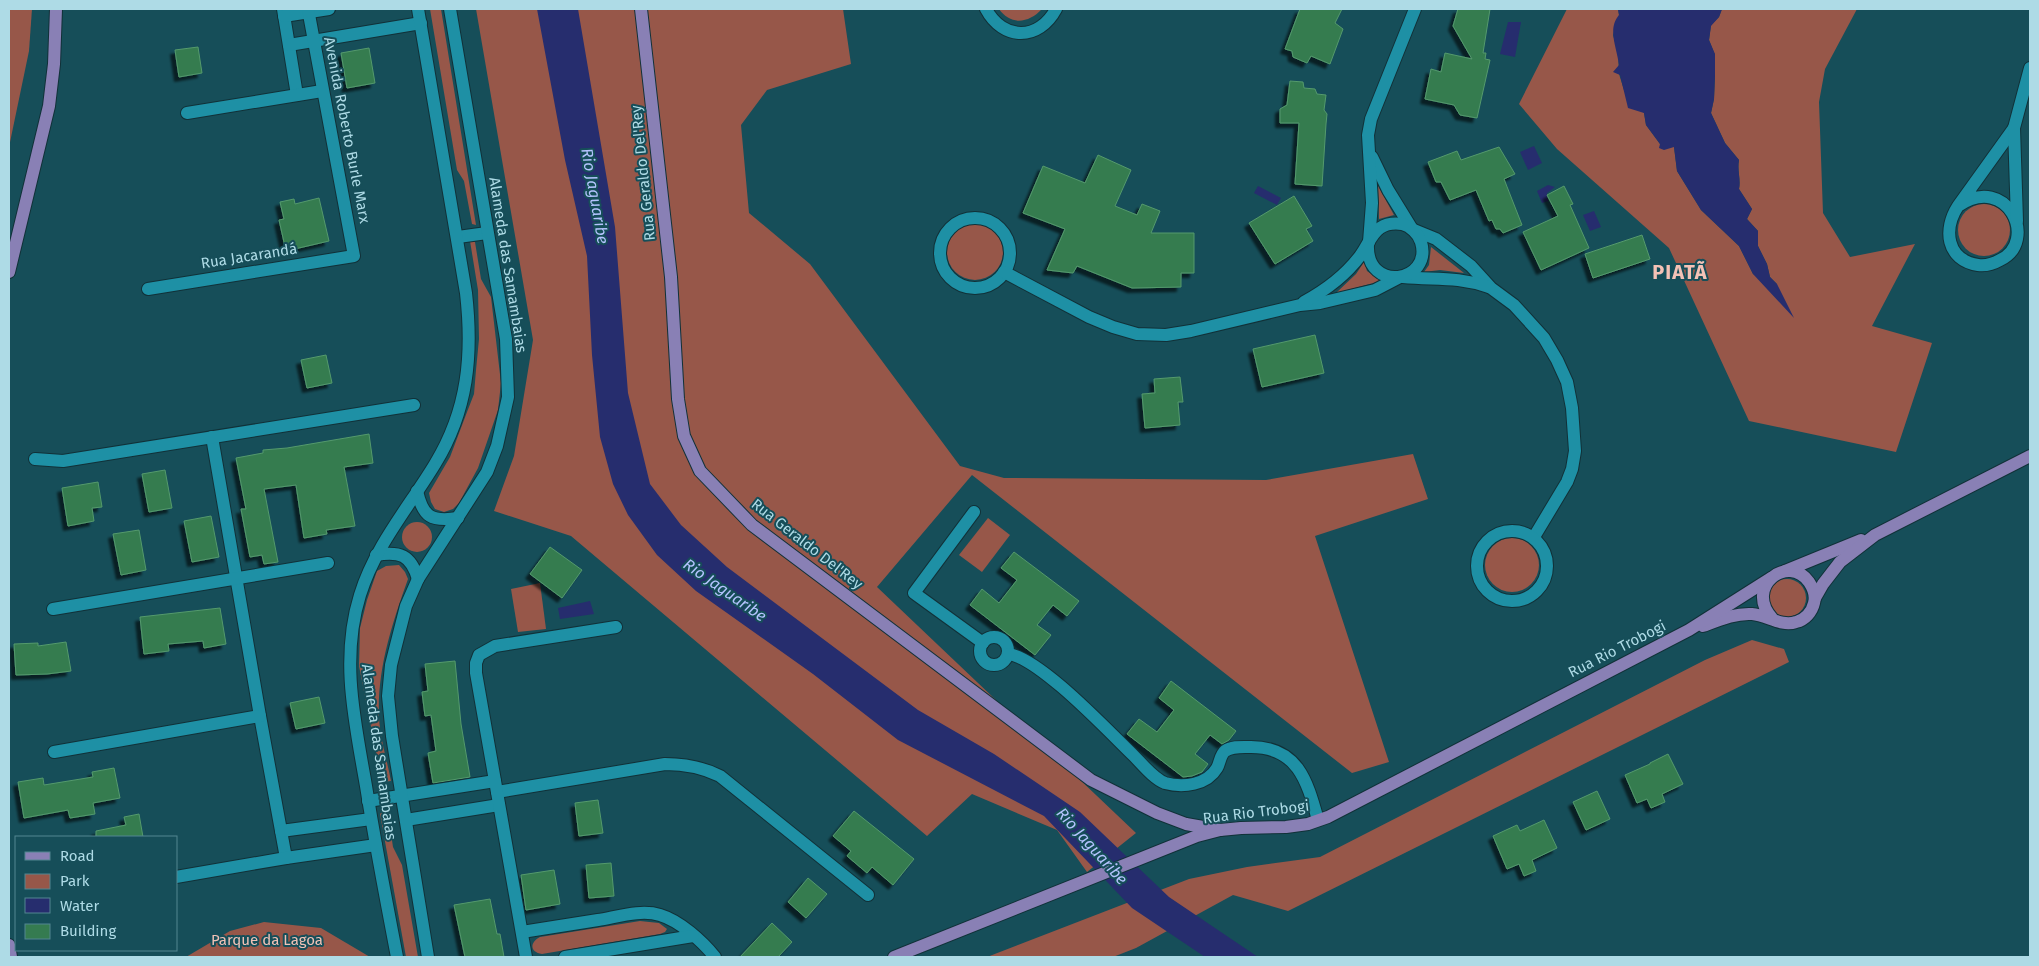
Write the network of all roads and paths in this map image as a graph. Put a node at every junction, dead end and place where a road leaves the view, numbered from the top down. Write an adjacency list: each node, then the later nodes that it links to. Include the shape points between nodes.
1 (56, 9): 27 (main road, via 49,106)
2 (329, 9): 9 (street)
3 (418, 9): 11 (street, Alameda das Samambaias)
4 (450, 9): 23 (street, Alameda das Samambaias)
5 (642, 9): 63 (main road, Rua Geraldo Del'Rey, via 671,277 678,400 684,436 700,471 752,525 1091,780 1157,813 1186,824)
6 (986, 9): 7 (street, via 999,26 1021,33 1043,26)
7 (1056, 9)
8 (1415, 9): 19 (street, via 1371,119)
9 (308, 10): 10 (street); 12 (street, Avenida Roberto Burle Marx)
10 (284, 12): 13 (street)
11 (421, 23): 12 (street); 24 (street, Alameda das Samambaias)
12 (313, 41): 13 (street); 15 (street, Avenida Roberto Burle Marx)
13 (289, 46): 16 (street)
14 (2030, 68): 18 (street)
15 (322, 91): 16 (street); 26 (street, Avenida Roberto Burle Marx)
16 (297, 95): 17 (street)
17 (187, 113)
18 (2014, 128): 20 (street); 21 (street)
19 (1369, 152): 22 (street); 25 (street, via 1372,203)
20 (1958, 206): 21 (street, via 1981,196 1994,198 2005,204); 21 (street, via 1948,229 1956,253 1966,261 1978,265 2003,259 2012,250)
21 (2017, 226)
22 (1413, 230): 25 (street, via 1404,225 1387,224 1373,234); 29 (street, via 1420,238 1422,257 1418,266); 30 (street, via 1436,239 1471,266)
23 (487, 233): 24 (street); 39 (street, Alameda das Samambaias, via 506,340 508,397 497,446 486,472)
24 (458, 237): 37 (street, Alameda das Samambaias, via 470,325 466,385 459,414 447,441)
25 (1369, 243): 29 (street, via 1368,254 1375,269 1391,277); 32 (street, via 1332,285)
26 (354, 256): 31 (street, Rua Jacarandá)
27 (9, 272)
28 (1004, 272): 28 (street, via 1010,250 1001,229 980,218 963,220 948,229 939,250 940,262 958,284 975,288 986,286 997,281); 32 (street, via 1089,317 1137,334 1166,335 1191,331)
29 (1401, 277): 30 (street, via 1452,278); 32 (street, via 1374,290)
30 (1491, 288): 41 (street, via 1514,305 1544,338 1567,382 1572,408 1575,451 1572,469)
31 (148, 289)
32 (1300, 305)
33 (414, 406): 34 (street)
34 (212, 437): 36 (street, via 63,461); 47 (street)
35 (2030, 456): 40 (main road)
36 (35, 459)
37 (417, 491): 39 (street, via 423,511 429,515 436,519); 42 (street, Alameda das Samambaias)
38 (974, 512): 53 (street, via 914,592)
39 (458, 518): 45 (street, Alameda das Samambaias)
40 (1875, 535): 44 (main road); 48 (main road, via 1840,562)
41 (1534, 537): 41 (street, via 1521,531 1507,530 1483,544 1477,557 1476,571 1490,594 1503,600 1517,601 1541,587 1547,574 1548,560)
42 (376, 555): 45 (street, via 400,554 415,568); 59 (street, Alameda das Samambaias, via 360,596 349,657 350,687)
43 (328, 563): 47 (street)
44 (1785, 572): 46 (main road); 48 (main road, via 1796,572 1806,578)
45 (418, 578): 58 (street, Alameda das Samambaias, via 397,639 388,696)
46 (1770, 578): 50 (main road, via 1765,585 1762,603); 52 (main road, Rua Rio Trobogi)
47 (236, 579): 49 (street); 55 (street)
48 (1815, 598): 50 (main road, via 1811,612 1799,622 1780,623)
49 (53, 609)
50 (1772, 618): 52 (main road, Rua Rio Trobogi, via 1741,614)
51 (616, 627): 57 (street, via 495,646 479,655 476,673)
52 (1689, 630): 62 (main road, Rua Rio Trobogi)
53 (983, 642): 54 (street, via 992,637 1002,639); 54 (street, via 982,658 991,664 1002,662)
54 (1008, 654): 62 (street, via 1016,654 1075,698 1164,783 1188,785 1203,781 1216,770 1223,752 1231,748 1275,750 1294,762 1301,772)
55 (260, 716): 56 (street); 64 (street)
56 (54, 752)
57 (497, 793): 58 (street, via 436,790); 61 (street, Alameda das Samambaias, via 440,815); 68 (street, via 665,764 704,768 720,776); 69 (street)
58 (402, 796): 59 (street); 61 (street, Alameda das Samambaias)
59 (368, 801): 60 (street, Alameda das Samambaias)
60 (371, 819): 64 (street); 65 (street, Alameda das Samambaias)
61 (406, 820): 74 (street, Alameda das Samambaias)
62 (1318, 820): 63 (main road, Rua Rio Trobogi, via 1286,827)
63 (1220, 830): 78 (main road, Rua Rio Trobogi, via 1197,836)
64 (281, 831): 66 (street)
65 (376, 845): 66 (street); 73 (street, Alameda das Samambaias)
66 (286, 858): 67 (street)
67 (178, 877)
68 (868, 895)
69 (522, 932): 70 (street, via 646,913 659,914); 75 (street)
70 (693, 936): 76 (street); 77 (street)
71 (9, 945): 72 (main road)
72 (11, 957)
73 (397, 957)
74 (428, 957)
75 (526, 957)
76 (565, 957)
77 (715, 957)
78 (894, 957)

